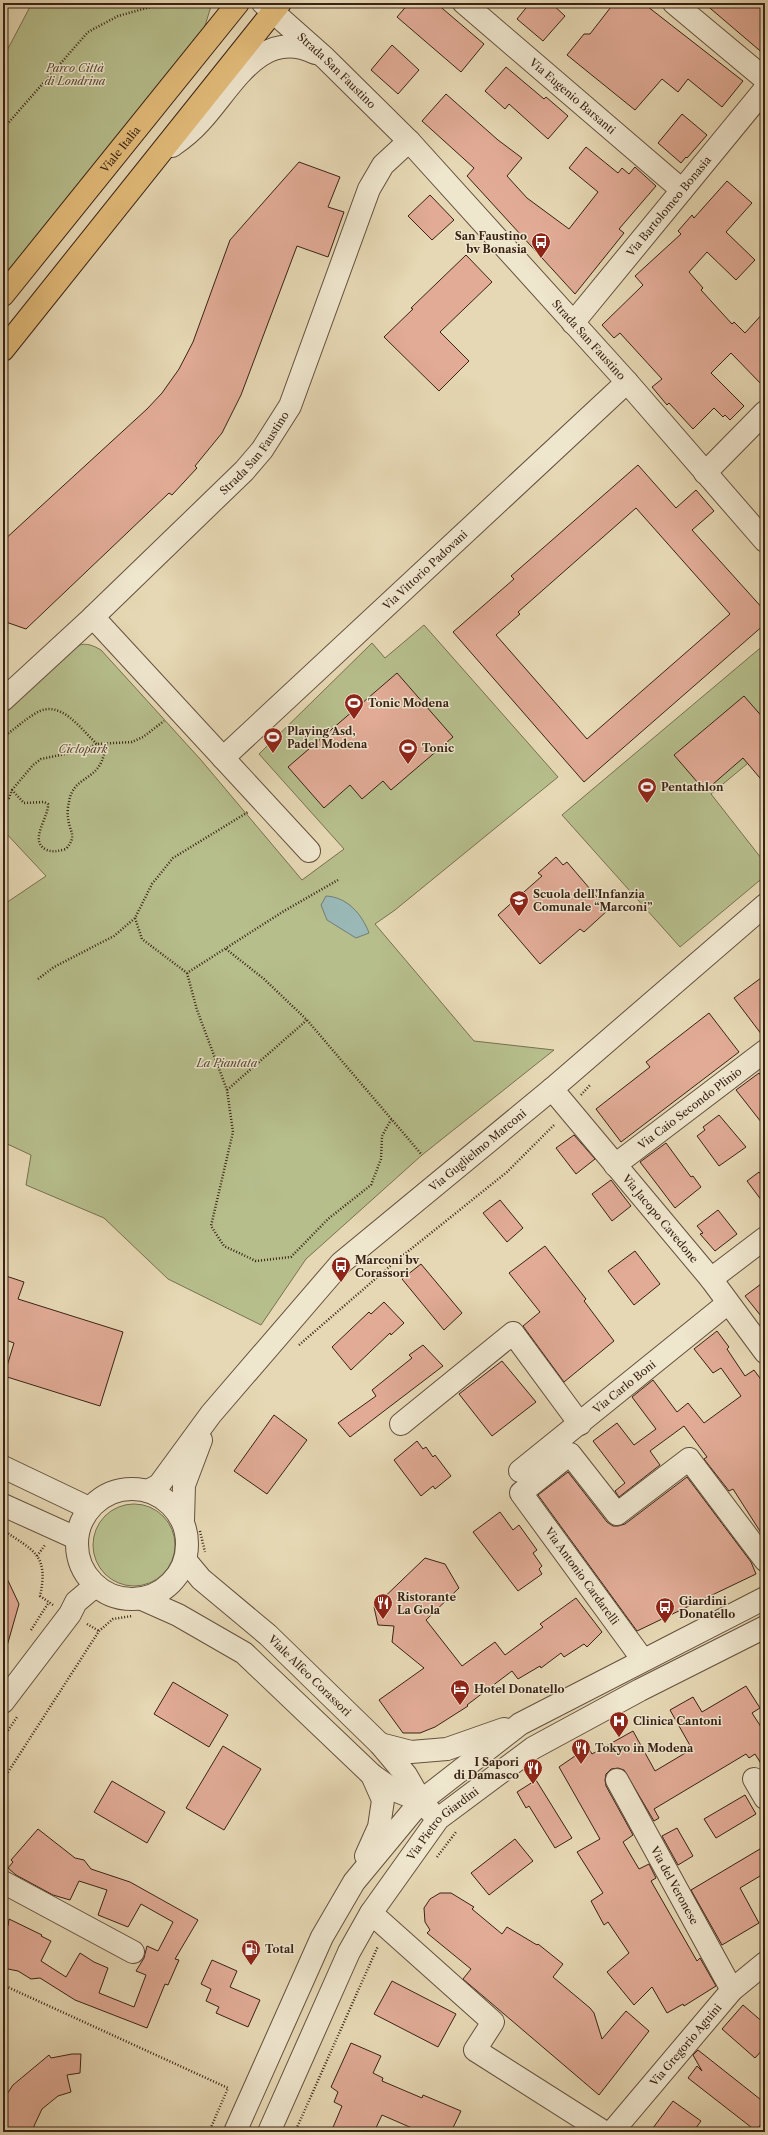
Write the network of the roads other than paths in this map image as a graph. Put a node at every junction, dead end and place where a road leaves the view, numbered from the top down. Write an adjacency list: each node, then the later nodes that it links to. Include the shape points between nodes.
1 (238, 3): 11 (main road, Viale Italia)
2 (464, 3): 10 (street, Via Eugenio Barsanti)
3 (674, 3): 6 (street)
4 (272, 6): 5 (street, Strada San Faustino); 9 (main road)
5 (325, 58): 8 (street, Strada San Faustino); 9 (street, via 301,46 281,46 265,52 253,60 200,123)
6 (765, 78)
7 (765, 89): 10 (street, Via Bartolomeo Bonasia)
8 (409, 141): 12 (street, Strada San Faustino); 18 (street, Strada San Faustino, via 383,166 369,189 303,373 290,406 275,430 244,471)
9 (151, 165): 13 (main road)
10 (682, 190): 12 (street, Via Bartolomeo Bonasia)
11 (3, 295)
12 (572, 323): 14 (street, Strada San Faustino)
13 (3, 350)
14 (627, 382): 16 (street, Strada San Faustino); 20 (street, Via Vittorio Padovani)
15 (765, 412): 16 (street)
16 (706, 473): 17 (street, Strada San Faustino)
17 (765, 541)
18 (93, 617): 19 (street, Strada San Faustino); 20 (street)
19 (3, 700)
20 (223, 758): 21 (street)
21 (308, 851)
22 (765, 905): 24 (street, Via Guglielmo Marconi)
23 (765, 1052): 25 (street, Via Caio Secondo Plinio)
24 (552, 1089): 25 (street, Via Jacopo Cavedone); 30 (street, Via Guglielmo Marconi, via 341,1263)
25 (615, 1165): 27 (street, Via Jacopo Cavedone)
26 (765, 1238): 27 (street)
27 (711, 1279): 28 (street, Via Jacopo Cavedone)
28 (728, 1303): 29 (street, Via Jacopo Cavedone); 32 (street, Via Carlo Boni)
29 (765, 1352)
30 (211, 1414): 35 (street, Via Guglielmo Marconi, via 159,1485); 38 (street, Via Guglielmo Marconi, via 184,1486)
31 (401, 1424): 32 (street, via 513,1333)
32 (580, 1424): 34 (street, Via Carlo Boni)
33 (3, 1467): 37 (street)
34 (520, 1471)
35 (148, 1491): 37 (street, via 132,1488 116,1491 102,1497); 38 (street, via 169,1502)
36 (3, 1505): 39 (street)
37 (89, 1508): 39 (street)
38 (191, 1522): 41 (street)
39 (76, 1538): 42 (street, via 77,1556)
40 (765, 1560): 46 (street, Via Antonio Cardarelli, via 689,1459 617,1514 570,1454 521,1493)
41 (186, 1561): 44 (street, via 176,1578); 49 (street, Viale Alfeo Corassori, via 201,1579 268,1635)
42 (95, 1586): 44 (street); 47 (street, via 76,1602 70,1614)
43 (765, 1598): 46 (street)
44 (140, 1608): 50 (street, Viale Alfeo Corassori, via 178,1615 244,1653)
45 (765, 1627): 55 (street, Via Pietro Giardini, via 533,1748)
46 (643, 1660): 48 (street)
47 (3, 1702)
48 (520, 1724): 49 (street, via 447,1749 411,1752); 54 (street)
49 (380, 1744): 54 (street, Viale Alfeo Corassori, via 406,1775)
50 (372, 1775): 54 (street, Viale Alfeo Corassori, via 392,1789); 57 (street, Viale Alfeo Corassori, via 383,1800 379,1827)
51 (754, 1779): 53 (street)
52 (617, 1780): 61 (street, Via del Veronese)
53 (765, 1798)
54 (421, 1801): 55 (street, Viale Alfeo Corassori); 57 (street)
55 (438, 1819): 58 (street, Via Pietro Giardini)
56 (3, 1882): 59 (street)
57 (354, 1882): 62 (street, via 322,1937)
58 (379, 1920): 63 (street, Via Pietro Giardini, via 349,1952); 64 (street, via 493,2022 475,2050)
59 (133, 1952)
60 (765, 1963): 61 (street, Via Gregorio Agnini)
61 (732, 1990): 65 (street, Via Gregorio Agnini)
62 (235, 2132)
63 (269, 2132)
64 (604, 2132)
65 (612, 2132)

